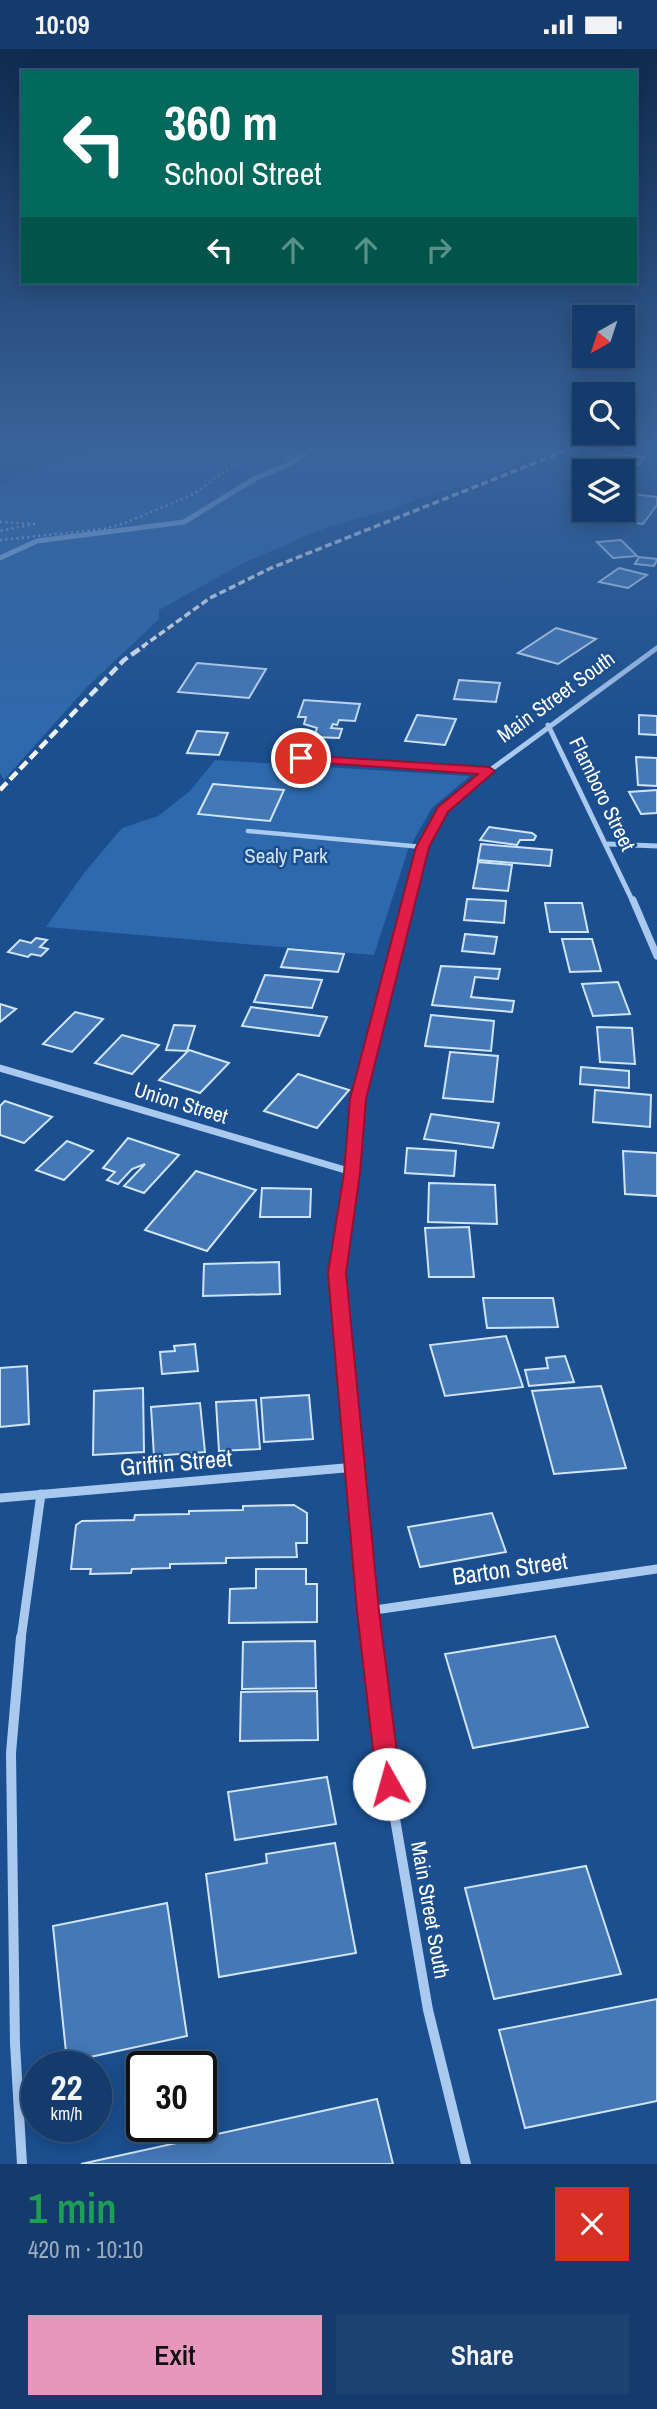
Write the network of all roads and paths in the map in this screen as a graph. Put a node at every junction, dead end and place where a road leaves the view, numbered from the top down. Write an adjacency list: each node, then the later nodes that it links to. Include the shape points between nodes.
1 (657, 648): 2 (street, Main Street South)
2 (548, 725): 4 (street, Main Street South); 6 (street, Flamboro Street)
3 (274, 757): 4 (street)
4 (489, 771): 8 (street, Main Street South, via 443,810)
5 (248, 831): 8 (lane)
6 (608, 844): 7 (street); 9 (street, Flamboro Street)
7 (657, 846)
8 (423, 847): 11 (street, Main Street South, via 358,1099)
9 (657, 956)
10 (0, 1067): 11 (street, Union Street)
11 (352, 1173): 12 (street, Main Street South, via 337,1273)
12 (356, 1467): 13 (street, Griffin Street); 16 (street, Main Street South)
13 (41, 1494): 14 (street, Griffin Street); 17 (street, via 25,1593 11,1753 15,2044)
14 (0, 1498)
15 (657, 1569): 16 (street, Barton Street)
16 (368, 1611): 18 (street, Main Street South, via 389,1784 426,1997)
17 (22, 2164)
18 (466, 2164)

